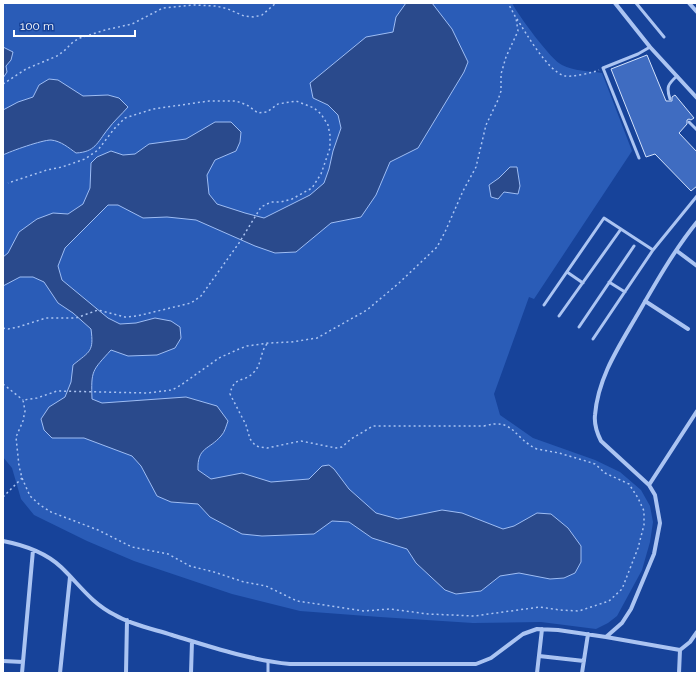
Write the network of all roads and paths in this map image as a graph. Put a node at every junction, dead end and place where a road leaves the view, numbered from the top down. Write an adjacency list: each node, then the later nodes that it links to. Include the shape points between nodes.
1 (276, 3): 12 (path, via 262,15 254,17 216,6 163,8 136,22 80,38 57,56 26,69)
2 (508, 3): 7 (path)
3 (615, 3): 9 (street)
4 (636, 3): 8 (lane)
5 (689, 3): 6 (street)
6 (697, 12)
7 (516, 18): 10 (path, via 533,45 551,66 562,74 578,75); 37 (path, via 518,31 506,57 501,74 501,91 486,125 476,167 437,247 367,310 317,338)
8 (664, 37)
9 (650, 46): 10 (lane, via 638,54); 11 (street)
10 (603, 68): 17 (lane)
11 (677, 76): 13 (lane, via 668,86); 14 (street)
12 (3, 84)
13 (670, 98)
14 (697, 98)
15 (689, 122): 16 (lane)
16 (697, 130)
17 (639, 158)
18 (8, 183): 34 (path, via 85,159 98,150 125,118 153,109 186,104 236,101 258,113 267,112 278,104 296,101 314,108 321,114 328,125 330,135 330,148 321,174 312,188 292,199 271,202 261,207 201,296 191,303 137,316 125,317 98,310 76,318 46,318 18,327)
19 (697, 196): 23 (lane)
20 (697, 222): 24 (street)
21 (621, 229): 23 (lane); 26 (lane, via 604,218); 28 (lane)
22 (634, 246): 27 (lane)
23 (654, 250): 29 (lane)
24 (677, 251): 25 (street); 30 (street)
25 (697, 266)
26 (567, 272): 28 (lane); 31 (lane)
27 (609, 282): 29 (lane); 33 (lane)
28 (583, 283): 32 (lane)
29 (625, 292): 36 (lane)
30 (645, 301): 35 (street); 42 (street, via 606,368 595,416 601,441)
31 (544, 305)
32 (559, 316)
33 (579, 327)
34 (3, 328)
35 (688, 329)
36 (593, 339)
37 (267, 344): 39 (path, via 247,346 219,358 172,390 139,393 57,391); 41 (path, via 262,349 255,371 250,376 236,381 231,386 230,394 246,425 250,439 258,447 267,448 301,441 342,447 373,426 484,426 494,423 506,425 537,449 586,460 605,473 629,484 644,511 644,525 622,589 609,601 579,611 540,607 474,616 390,609 364,611 297,601 266,586 190,566 168,554 132,547 98,530 51,512 30,496)
38 (3, 384): 39 (path)
39 (24, 400): 41 (path, via 23,421 16,437)
40 (697, 411): 42 (street)
41 (22, 478): 43 (path)
42 (649, 484): 51 (street, via 655,495 660,523 654,554 631,609 622,623)
43 (3, 497)
44 (3, 541): 45 (street)
45 (33, 550): 46 (street, via 48,557); 57 (street)
46 (70, 577): 47 (street, via 93,600); 60 (street)
47 (127, 620): 52 (street); 61 (street)
48 (542, 629): 50 (street); 54 (street); 58 (street, via 523,634 491,658 476,664)
49 (697, 632): 53 (street)
50 (588, 634): 51 (street); 56 (street)
51 (606, 637): 53 (street)
52 (192, 641): 58 (street); 62 (street)
53 (680, 650): 66 (street)
54 (539, 656): 56 (street); 64 (street)
55 (3, 661): 57 (street)
56 (584, 661): 65 (street)
57 (23, 662): 59 (street)
58 (268, 662): 63 (lane)
59 (22, 673)
60 (60, 673)
61 (126, 673)
62 (191, 673)
63 (268, 673)
64 (537, 673)
65 (582, 673)
66 (679, 673)

